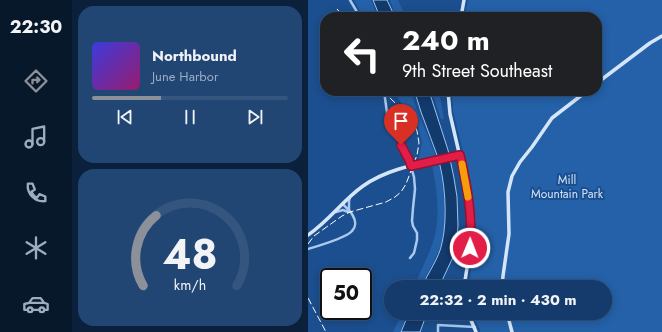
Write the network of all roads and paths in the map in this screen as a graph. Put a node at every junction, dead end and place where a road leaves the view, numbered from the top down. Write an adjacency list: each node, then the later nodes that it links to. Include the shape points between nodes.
1 (350, 0): 3 (street)
2 (464, 0): 4 (street)
3 (357, 12)
4 (462, 12)
5 (662, 36): 6 (street)
6 (602, 79)
7 (385, 96): 11 (street, via 388,120)
8 (448, 96): 10 (street)
9 (581, 96): 20 (street, via 552,118 512,176 508,192 509,234)
10 (460, 155): 11 (street); 19 (street, via 467,187 471,232)
11 (411, 166): 12 (street, via 381,176); 18 (street, via 415,189 412,221 417,240)
12 (351, 196): 13 (street); 14 (street)
13 (342, 204): 14 (street); 15 (street)
14 (350, 212): 15 (street, via 339,210); 17 (street, via 355,222 351,232)
15 (332, 214): 16 (street)
16 (308, 235)
17 (308, 249)
18 (410, 258)
19 (465, 280)
20 (503, 280)
21 (472, 320): 23 (street)
22 (508, 320): 26 (street)
23 (475, 327): 24 (street, via 438,325); 25 (street)
24 (438, 332)
25 (476, 332)
26 (512, 332)

